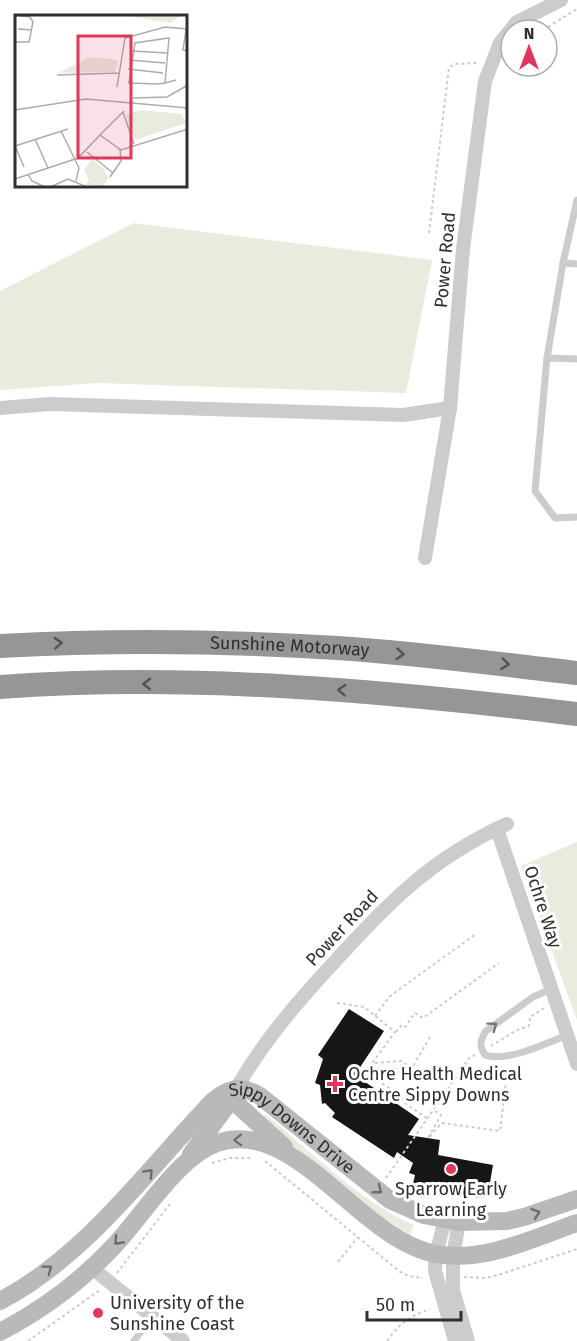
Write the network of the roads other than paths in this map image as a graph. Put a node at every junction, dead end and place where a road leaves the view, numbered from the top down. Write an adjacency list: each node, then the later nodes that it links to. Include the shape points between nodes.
1 (561, 0): 8 (street, Power Road, via 517,22 500,43 485,81 463,249)
2 (577, 200): 3 (lane)
3 (563, 263): 4 (lane); 5 (lane)
4 (577, 264)
5 (547, 358): 6 (lane); 9 (lane, via 535,491 555,518)
6 (577, 359)
7 (0, 408): 8 (street, via 50,404 403,415)
8 (450, 408): 10 (street, Power Road)
9 (577, 517)
10 (425, 558)
11 (0, 646): 12 (highway, Sunshine Motorway, one-way to 12, via 93,641 239,643 338,648)
12 (577, 673)
13 (0, 687): 14 (highway, one-way to 13, via 233,684)
14 (463, 701): 15 (highway); 16 (highway, via 477,713)
15 (577, 714)
16 (577, 727)
17 (502, 827): 18 (street, Ochre Way); 21 (street, Power Road, via 439,862 379,913 298,1002 255,1057)
18 (551, 989): 19 (street, Ochre Way); 19 (lane, one-way to 18, via 504,1057 492,1058 483,1051 481,1040 486,1031 533,997)
19 (567, 1035): 20 (street, Ochre Way)
20 (577, 1064)
21 (236, 1089): 22 (main road, via 239,1106); 23 (main road); 25 (main road, Sippy Downs Drive, one-way to 25, via 249,1090 266,1100 390,1200); 29 (main road, Sippy Downs Drive, one-way to 21, via 75,1246 149,1174 213,1101)
22 (293, 1156): 23 (main road, Sippy Downs Drive, one-way to 23, via 261,1142 235,1139 211,1146); 27 (main road, Sippy Downs Drive, via 386,1232 411,1247)
23 (183, 1164): 28 (main road, Sippy Downs Drive, one-way to 28)
24 (577, 1199): 25 (main road, Sippy Downs Drive, one-way to 24, via 507,1221)
25 (452, 1221): 27 (street)
26 (577, 1223): 27 (main road, Sippy Downs Drive, via 490,1252)
27 (445, 1255): 34 (street, via 436,1278); 35 (street)
28 (92, 1268): 30 (street); 31 (main road, Sippy Downs Drive, via 38,1310)
29 (0, 1301)
30 (152, 1317): 32 (lane); 33 (street)
31 (0, 1332)
32 (134, 1341)
33 (183, 1341)
34 (455, 1341)
35 (468, 1341)

